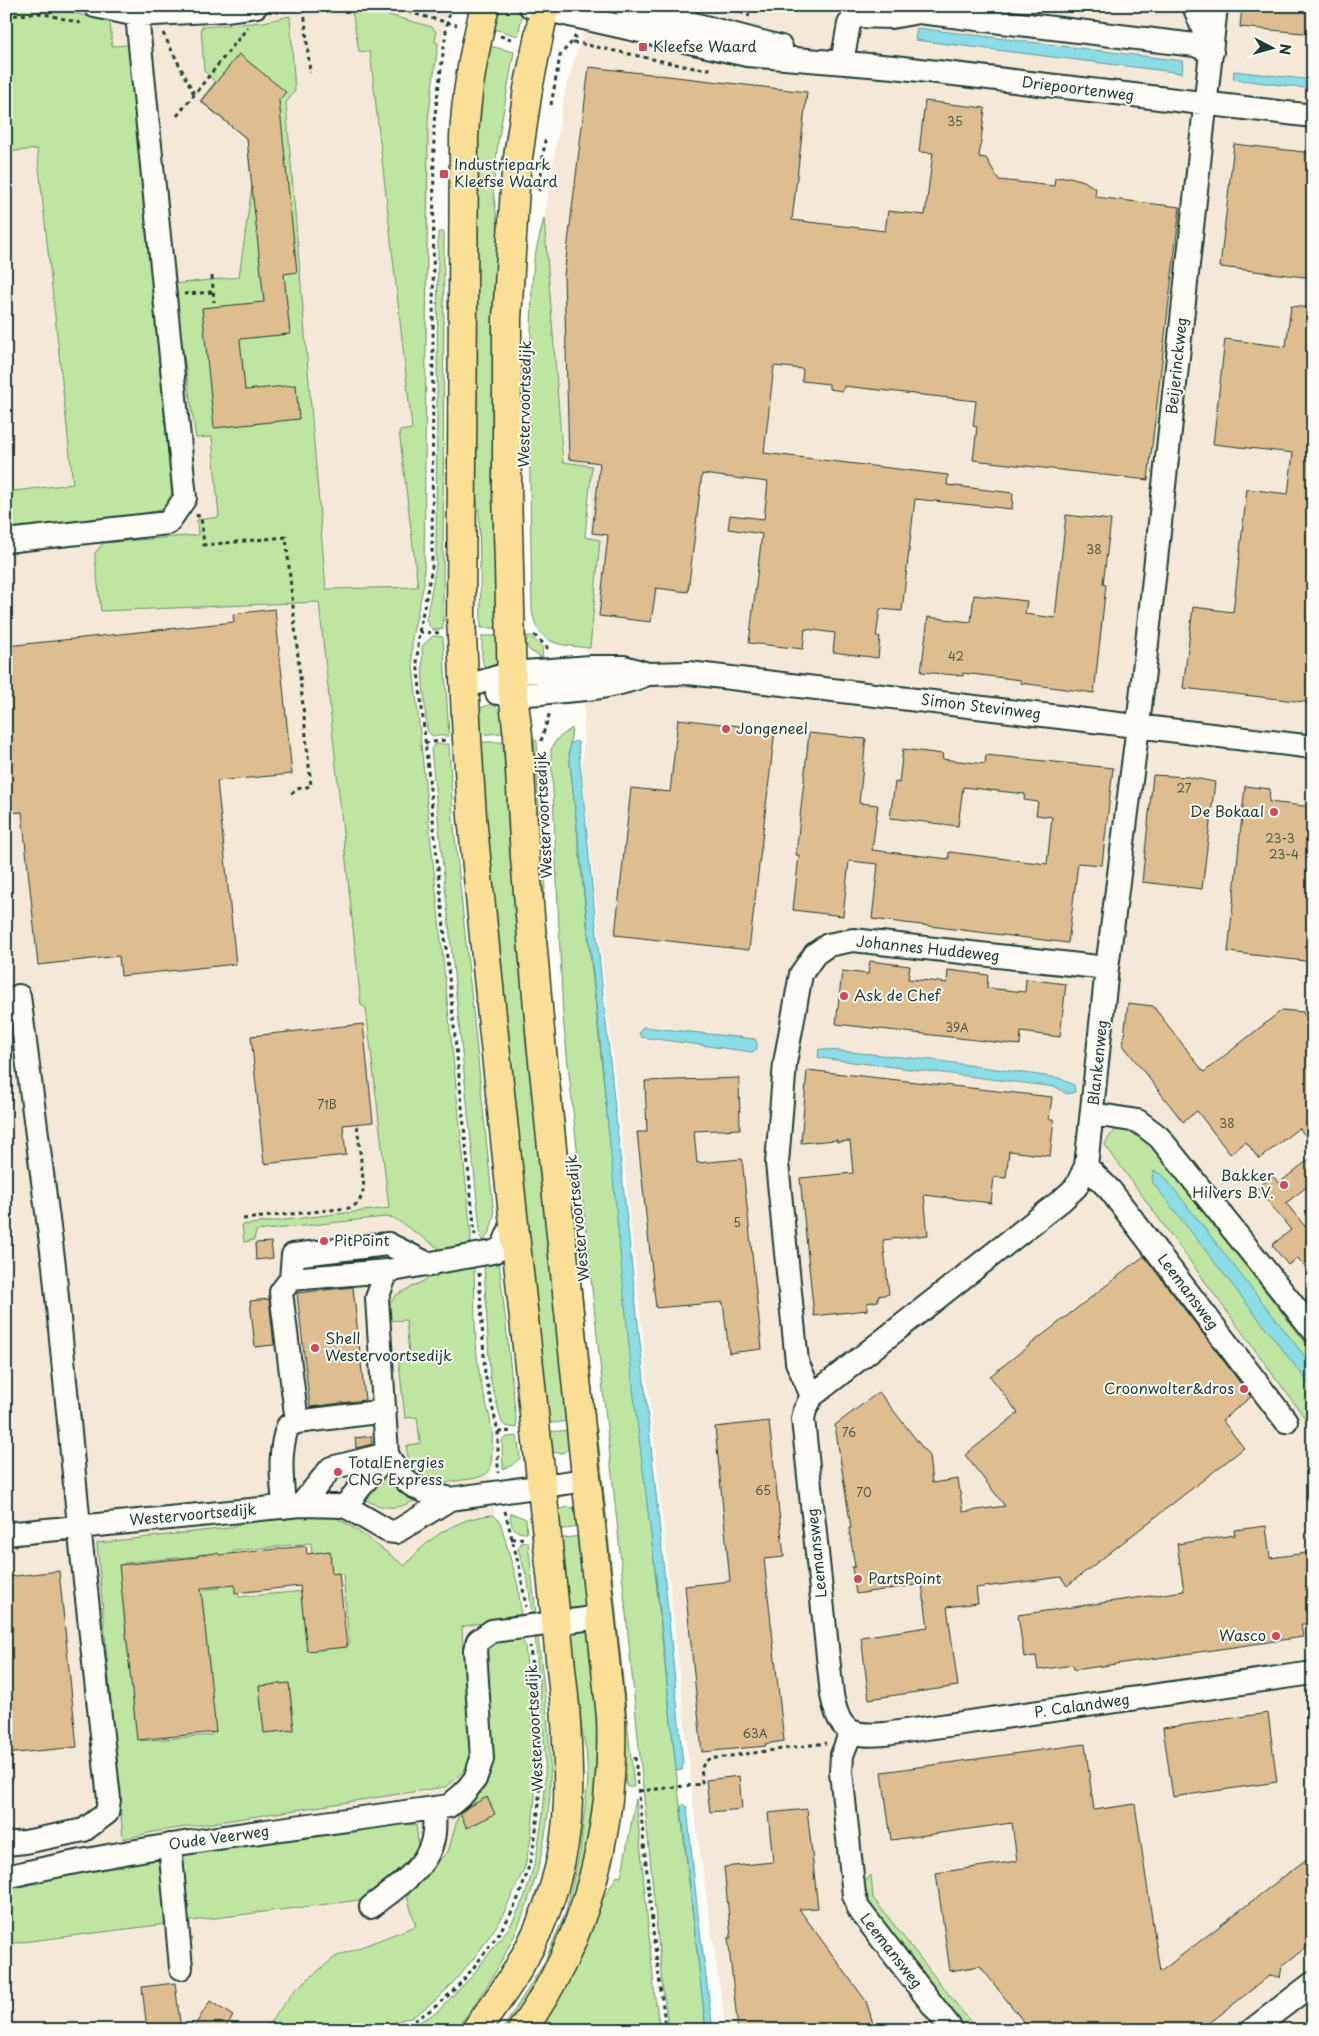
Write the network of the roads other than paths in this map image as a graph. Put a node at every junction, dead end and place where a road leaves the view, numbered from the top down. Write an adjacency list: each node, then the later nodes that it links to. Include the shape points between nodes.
1 (485, 6): 15 (main road, Westervoortsedijk, via 472,68 464,138 461,608)
2 (626, 6): 9 (street, Driepoortenweg)
3 (1211, 7): 8 (street, Beijerinckweg)
4 (540, 8): 9 (street, Driepoortenweg, via 747,55); 14 (main road, Westervoortsedijk, via 516,171 507,319)
5 (260, 13): 7 (street, via 226,10)
6 (90, 15): 7 (street)
7 (137, 21): 12 (street, via 185,498 168,523)
8 (1212, 52): 9 (street, via 1195,45 919,12 891,17 855,16 849,24); 10 (street, Beijerinckweg)
9 (842, 62): 10 (street, Driepoortenweg)
10 (1207, 104): 11 (street, Driepoortenweg); 16 (street, Beijerinckweg)
11 (1313, 116)
12 (6, 541)
13 (648, 674): 14 (street, Simon Stevinweg, via 597,689 549,692); 14 (street, Simon Stevinweg, via 624,667 548,670); 16 (street, Simon Stevinweg, via 689,673)
14 (512, 684): 15 (street); 33 (main road, Westervoortsedijk, via 541,1042)
15 (464, 687): 23 (main road, Westervoortsedijk, via 472,817)
16 (1138, 726): 17 (street, Simon Stevinweg); 18 (street, Blankenweg)
17 (1313, 747)
18 (1107, 968): 21 (street, Blankenweg); 28 (street, Johannes Huddeweg, via 853,940 828,944 815,954 800,974 785,1063 777,1163 797,1362)
19 (19, 996): 20 (street)
20 (16, 1060): 38 (street, via 31,1085 54,1266)
21 (1093, 1114): 22 (street); 27 (street, Blankenweg, via 1138,1121 1159,1137)
22 (1086, 1166): 28 (street, via 1076,1186 1062,1200); 30 (street, Leemansweg, via 1110,1190)
23 (513, 1223): 24 (street, via 502,1248); 34 (main road, Westervoortsedijk)
24 (430, 1265): 25 (street); 26 (street, via 388,1244 293,1255)
25 (387, 1271): 26 (street); 29 (street, via 378,1298)
26 (291, 1279): 31 (street, via 281,1292)
27 (1313, 1330)
28 (812, 1396): 43 (street, Leemansweg, via 803,1419 832,1695 836,1716)
29 (384, 1411): 31 (street); 32 (street)
30 (1286, 1421)
31 (297, 1422): 36 (street, via 288,1426 280,1463)
32 (387, 1454): 35 (street, via 407,1483 418,1490); 36 (street, via 331,1468); 37 (street)
33 (586, 1480): 34 (street, Westervoortsedijk); 40 (main road, Westervoortsedijk)
34 (541, 1487): 35 (street, Westervoortsedijk); 41 (main road, Westervoortsedijk)
35 (450, 1499): 37 (street, Westervoortsedijk, via 396,1532 388,1531)
36 (293, 1506): 37 (street, Westervoortsedijk); 38 (street, Westervoortsedijk)
37 (345, 1506)
38 (79, 1526): 39 (street, Westervoortsedijk); 45 (street, via 109,1799 107,1813 84,1830)
39 (6, 1534)
40 (601, 1617): 41 (street, Oude Veerweg); 52 (main road, Westervoortsedijk, via 612,1734 606,1820 590,1891 577,1927 554,1977)
41 (556, 1623): 44 (street, Oude Veerweg, via 492,1631 478,1641 475,1650 482,1759 475,1778 464,1792 449,1806); 51 (main road, Westervoortsedijk, via 568,1764 568,1802 562,1849 534,1940 519,1968)
42 (1313, 1673): 43 (street, P. Calandweg, via 885,1734 865,1736)
43 (851, 1732): 53 (street, Leemansweg, via 840,1763 858,1908)
44 (434, 1808): 46 (street, Oude Veerweg); 48 (street, via 434,1833 423,1862 404,1882)
45 (6, 1844)
46 (170, 1845): 47 (street, Oude Veerweg); 49 (street)
47 (6, 1877)
48 (371, 1907)
49 (181, 1968)
50 (1313, 1983): 54 (street)
51 (476, 2030)
52 (522, 2030)
53 (952, 2030)
54 (1252, 2030)

